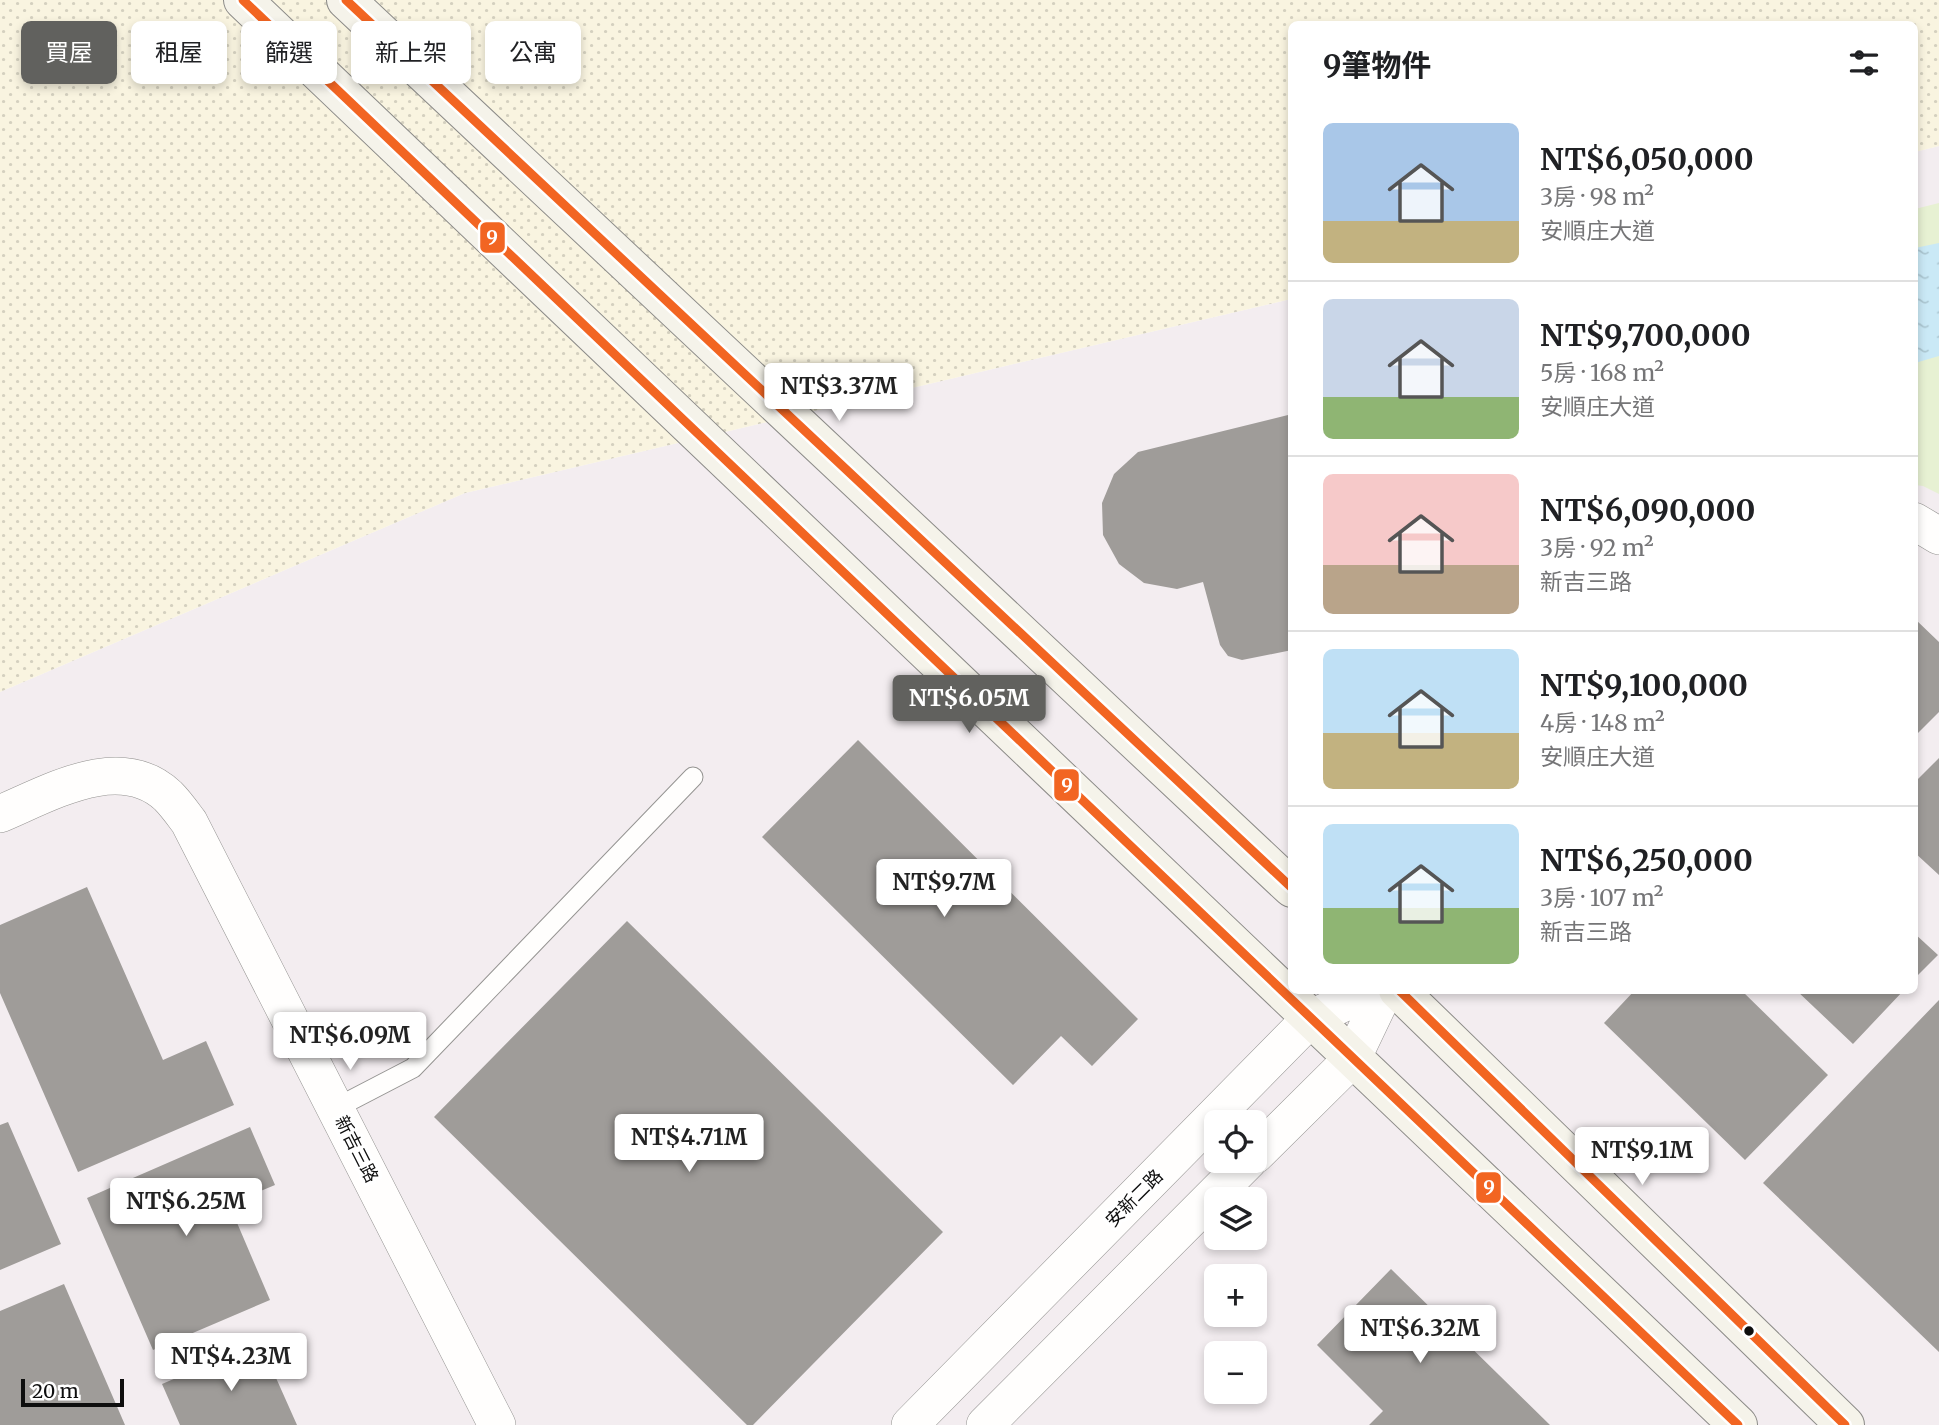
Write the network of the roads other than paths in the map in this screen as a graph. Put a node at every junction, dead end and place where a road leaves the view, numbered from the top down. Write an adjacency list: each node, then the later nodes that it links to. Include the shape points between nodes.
1 (243, 0): 11 (street)
2 (346, 0): 7 (street)
3 (1918, 523): 4 (street)
4 (1939, 536)
5 (693, 777): 13 (lane, via 413,1068)
6 (0, 814): 13 (street, 新吉三路, via 72,783 106,775 138,778 167,795 189,822)
7 (1288, 884)
8 (1363, 994): 11 (street, 安新二路)
9 (1383, 994): 12 (street)
10 (1402, 994): 20 (street)
11 (1310, 1019): 12 (street); 17 (street, 安新二路)
12 (1352, 1059): 14 (street); 19 (street)
13 (336, 1108): 16 (street, 新吉三路)
14 (1267, 1143)
15 (1237, 1173): 18 (street)
16 (497, 1425)
17 (910, 1425)
18 (985, 1425)
19 (1738, 1425)
20 (1845, 1425)

